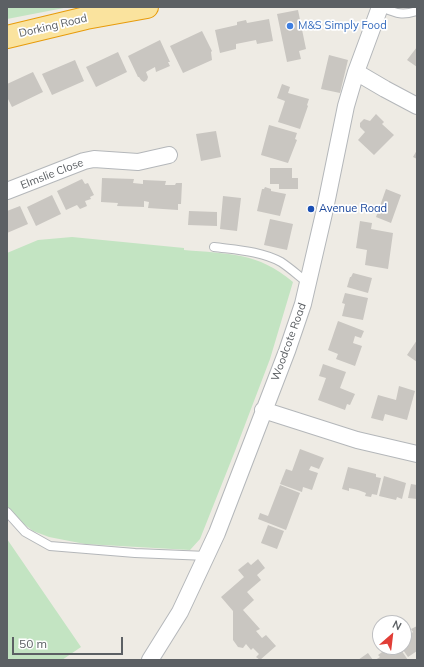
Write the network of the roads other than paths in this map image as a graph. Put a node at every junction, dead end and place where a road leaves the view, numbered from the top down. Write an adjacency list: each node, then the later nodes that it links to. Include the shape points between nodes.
1 (147, 7): 4 (highway, Dorking Road, via 86,18)
2 (380, 7): 3 (lane, via 405,15); 5 (street, Woodcote Road)
3 (417, 11)
4 (7, 37)
5 (356, 72): 6 (street); 10 (street, Woodcote Road, via 346,106)
6 (417, 106)
7 (169, 155): 8 (street, Elmslie Close, via 138,162 94,159 84,161)
8 (7, 192)
9 (214, 247): 10 (lane, via 256,253 272,259)
10 (308, 283): 11 (street, Woodcote Road, via 287,351)
11 (263, 410): 12 (street, via 357,440); 14 (street, Woodcote Road)
12 (417, 454)
13 (7, 512): 14 (lane, via 25,532 50,546)
14 (207, 556): 15 (street, Woodcote Road, via 180,612)
15 (150, 660)

